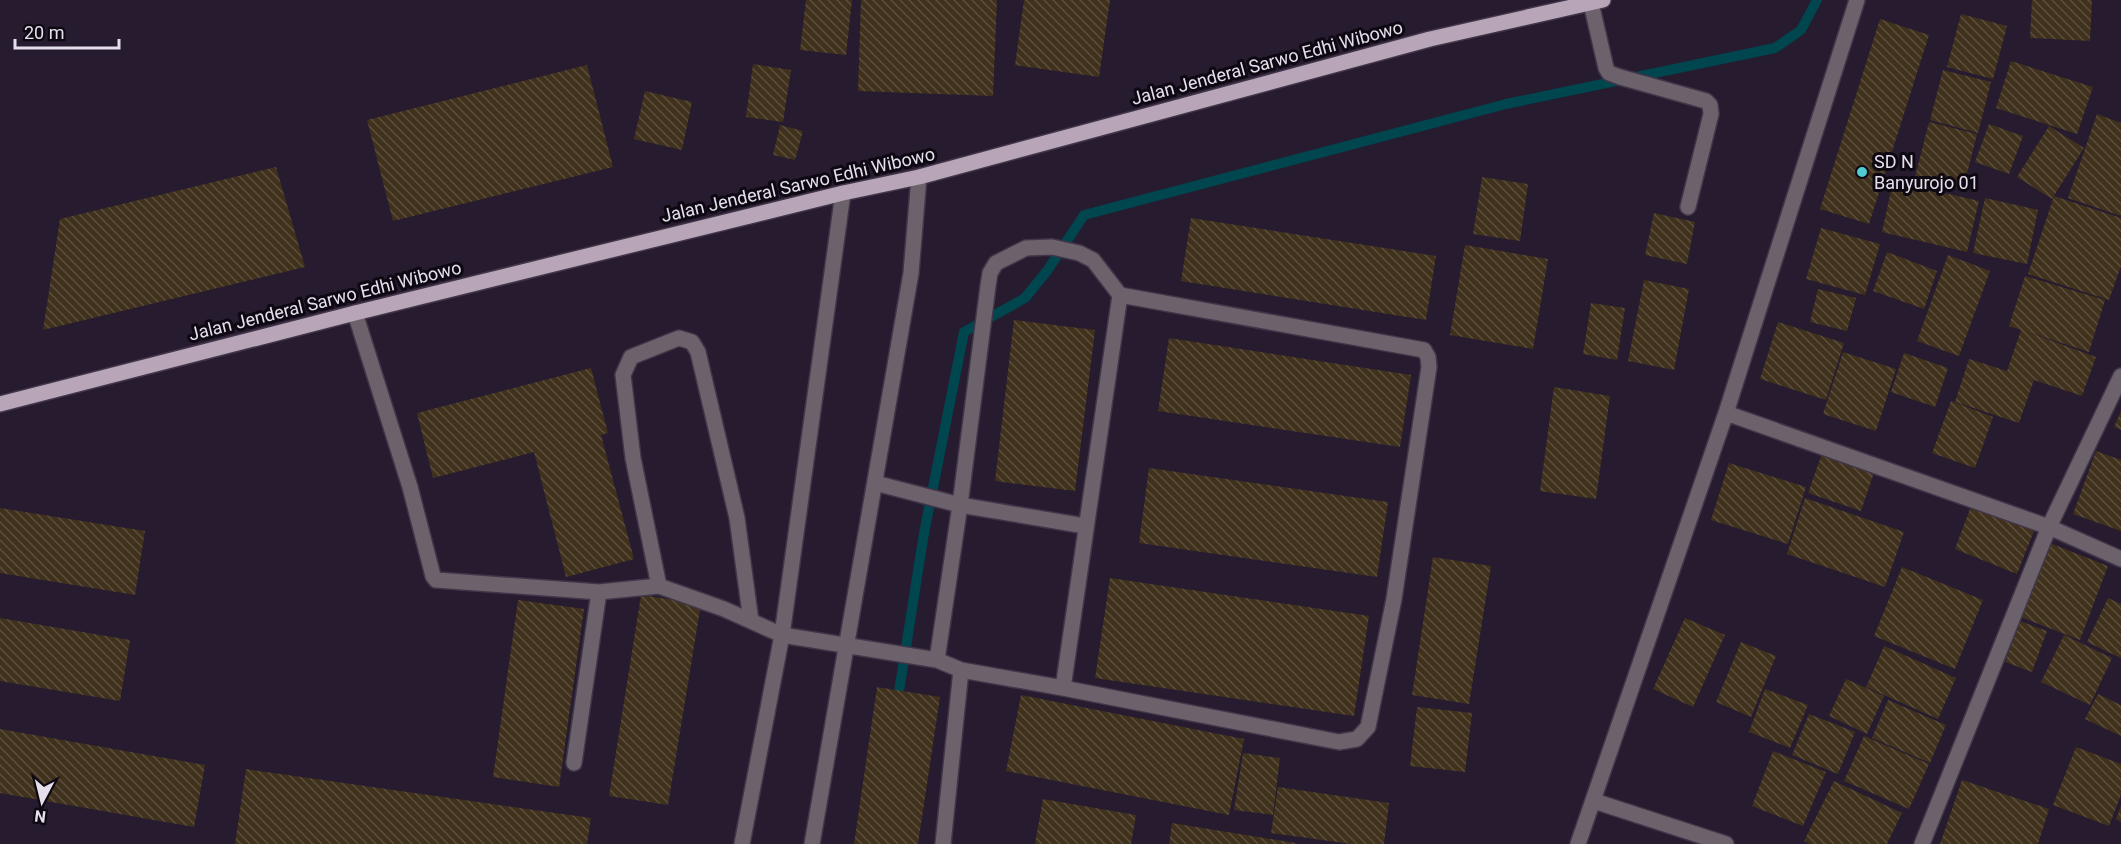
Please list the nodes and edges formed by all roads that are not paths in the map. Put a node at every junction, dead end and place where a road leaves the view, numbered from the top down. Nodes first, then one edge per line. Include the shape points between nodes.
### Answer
1 (1857, 0) edge
2 (1597, 1) edge
3 (919, 177) junction
4 (843, 193) junction
5 (1688, 207) dead end
6 (1120, 295) junction
7 (355, 313) junction
8 (2121, 376) edge
9 (0, 404) edge
10 (1726, 413) junction
11 (875, 483) junction
12 (960, 505) junction
13 (1085, 526) junction
14 (2049, 527) junction
15 (2121, 559) edge
16 (658, 586) junction
17 (599, 592) junction
18 (751, 621) junction
19 (782, 635) junction
20 (847, 645) junction
21 (937, 660) junction
22 (961, 670) junction
23 (1063, 688) junction
24 (574, 763) dead end
25 (1594, 801) junction
26 (742, 844) edge
27 (812, 844) edge
28 (943, 844) edge
29 (1578, 844) edge
30 (1726, 844) edge
31 (1922, 844) edge

1 - 10 street
2 - 3 main road, Jalan Jenderal Sarwo Edhi Wibowo via 1430,39
2 - 5 street via 1609,73 1710,105
3 - 4 main road, Jalan Jenderal Sarwo Edhi Wibowo
3 - 11 street via 911,273
4 - 7 main road, Jalan Jenderal Sarwo Edhi Wibowo
4 - 19 street
6 - 12 street via 1093,260 1079,253 1052,247 1026,248 996,263 988,286
6 - 13 street
6 - 23 street via 1424,350 1428,357 1427,378 1394,599 1368,727 1357,739 1339,742
7 - 9 main road, Jalan Jenderal Sarwo Edhi Wibowo
7 - 17 street via 410,487 433,576 441,582
8 - 14 street
10 - 14 street
10 - 25 street
11 - 12 street
11 - 20 street
12 - 13 street
12 - 21 street
13 - 23 street
14 - 15 street
14 - 31 street
16 - 17 street
16 - 18 street
16 - 18 street via 633,458 623,375 631,357 679,338 692,342 698,352 737,518
17 - 24 street
18 - 19 street
19 - 20 street
19 - 26 street
20 - 21 street
20 - 27 street
21 - 22 street
22 - 23 street
22 - 28 street
25 - 29 street
25 - 30 street

